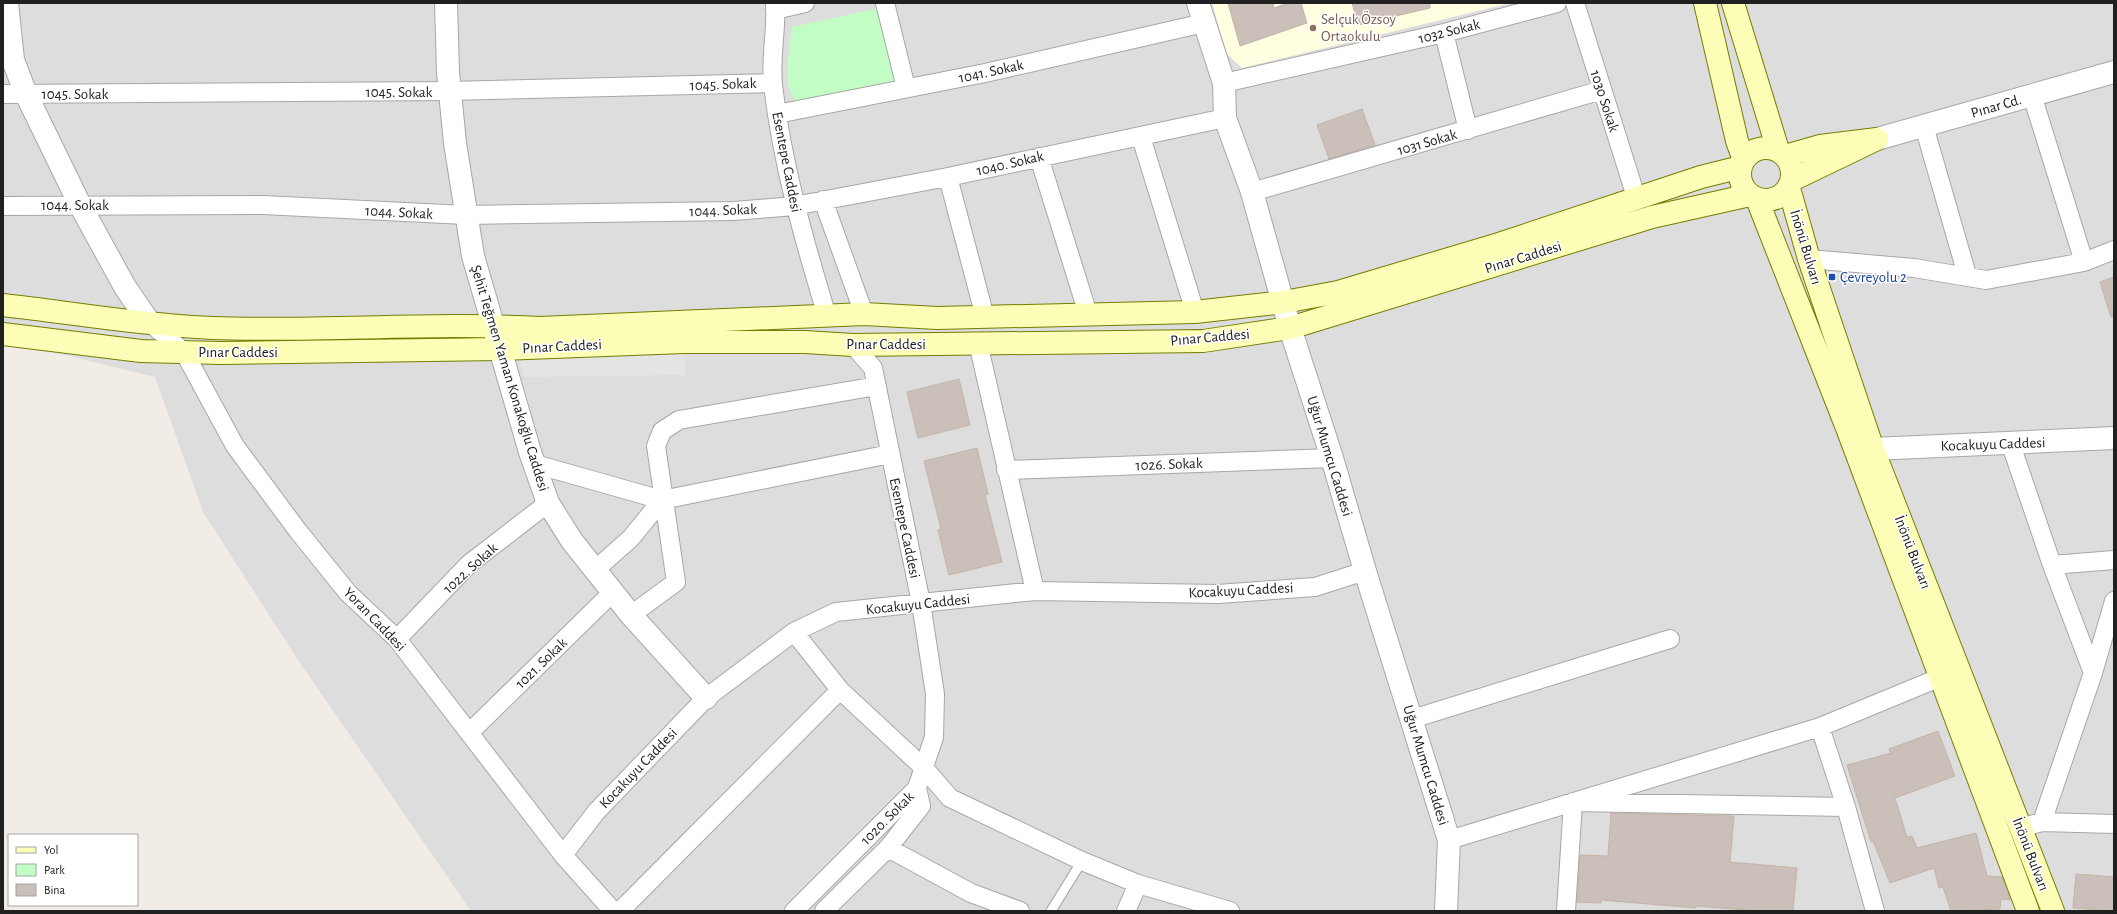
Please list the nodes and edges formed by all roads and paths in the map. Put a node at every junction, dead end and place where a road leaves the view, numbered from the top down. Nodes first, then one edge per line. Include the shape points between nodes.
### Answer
1 (8, 3) edge
2 (446, 3) edge
3 (805, 3) edge
4 (885, 3) edge
5 (1557, 3) edge
6 (1575, 3) edge
7 (1705, 3) edge
8 (1733, 3) edge
9 (775, 6) edge
10 (1201, 13) edge
11 (1444, 33) junction
12 (2114, 72) edge
13 (773, 83) junction
14 (1224, 83) junction
15 (906, 88) junction
16 (1602, 90) junction
17 (450, 92) junction
18 (3, 94) edge
19 (26, 94) junction
20 (2032, 95) junction
21 (777, 114) junction
22 (1225, 118) junction
23 (1924, 126) junction
24 (1468, 130) junction
25 (1141, 137) junction
26 (1877, 139) junction
27 (1782, 153) junction
28 (1038, 157) junction
29 (1742, 164) junction
30 (948, 178) junction
31 (1790, 184) junction
32 (1252, 192) junction
33 (1754, 197) junction
34 (823, 200) junction
35 (1637, 200) junction
36 (80, 205) junction
37 (3, 206) edge
38 (794, 206) junction
39 (466, 215) junction
40 (2114, 250) edge
41 (1809, 259) junction
42 (2084, 262) junction
43 (1967, 275) junction
44 (1284, 302) junction
45 (3, 305) edge
46 (1195, 312) junction
47 (864, 314) junction
48 (1088, 314) junction
49 (827, 316) junction
50 (985, 317) junction
51 (149, 322) junction
52 (492, 326) junction
53 (1290, 328) junction
54 (3, 334) edge
55 (978, 343) junction
56 (853, 345) junction
57 (500, 349) junction
58 (184, 352) junction
59 (877, 386) junction
60 (2114, 438) edge
61 (2010, 442) junction
62 (1873, 449) junction
63 (890, 454) junction
64 (1332, 458) junction
65 (535, 464) junction
66 (1006, 470) junction
67 (662, 500) junction
68 (548, 503) junction
69 (2114, 560) edge
70 (2052, 565) junction
71 (595, 570) junction
72 (1365, 571) junction
73 (1035, 591) junction
74 (613, 592) junction
75 (2114, 601) edge
76 (921, 603) junction
77 (631, 615) junction
78 (794, 632) junction
79 (397, 639) junction
80 (1670, 639) dead end
81 (2093, 672) junction
82 (1941, 677) junction
83 (840, 690) junction
84 (706, 698) junction
85 (1412, 718) junction
86 (1820, 727) junction
87 (469, 733) junction
88 (924, 768) junction
89 (917, 788) junction
90 (1574, 802) junction
91 (1846, 807) junction
92 (2042, 822) junction
93 (2114, 824) edge
94 (2020, 828) junction
95 (1449, 840) junction
96 (888, 848) junction
97 (563, 855) junction
98 (1082, 861) junction
99 (1138, 884) junction
100 (613, 911) edge
101 (620, 911) edge
102 (794, 911) edge
103 (824, 911) edge
104 (1020, 911) edge
105 (1051, 911) edge
106 (1126, 911) edge
107 (1230, 911) edge
108 (1446, 911) edge
109 (1566, 911) edge
110 (1875, 911) edge
111 (2028, 911) edge
112 (2053, 911) edge

1 - 19 street via 13,60
2 - 17 street, Şehit Teğmen Yaman Konakoğlu Caddesi
3 - 9 street
4 - 15 street
5 - 11 street, 1032 Sokak
6 - 16 street, 1030 Sokak
7 - 29 main road
8 - 27 main road
9 - 13 street, Esentepe Caddesi
10 - 14 street, Uğur Mumcu Caddesi
10 - 15 street, 1041. Sokak via 985,73
11 - 14 street, 1032 Sokak
11 - 24 street
12 - 20 street, Pınar Cd.
13 - 17 street, 1045. Sokak
13 - 21 street, Esentepe Caddesi
14 - 22 street, Uğur Mumcu Caddesi
15 - 21 street, 1041. Sokak
16 - 24 street, 1031 Sokak
16 - 35 street, 1030 Sokak
17 - 19 street, 1045. Sokak
17 - 39 street, Şehit Teğmen Yaman Konakoğlu Caddesi
18 - 19 street, 1045. Sokak
19 - 36 street
20 - 23 street, Pınar Cd.
20 - 42 street
21 - 38 street, Esentepe Caddesi
22 - 25 street, 1040. Sokak
22 - 32 street, Uğur Mumcu Caddesi
23 - 26 street, Pınar Cd.
23 - 43 street
24 - 32 street, 1031 Sokak
25 - 28 street, 1040. Sokak
25 - 46 street
26 - 27 main road
26 - 31 main road
27 - 29 main road via 1771,148 1756,150
27 - 31 main road via 1792,167
28 - 30 street, 1040. Sokak
28 - 48 street
29 - 33 main road via 1741,183
29 - 35 main road, Pınar Caddesi
30 - 34 street, 1040. Sokak
30 - 50 street
31 - 33 main road via 1775,199
31 - 41 main road, İnönü Bulvarı
32 - 44 street, Uğur Mumcu Caddesi
33 - 53 main road, Pınar Caddesi via 1652,217
33 - 82 main road, İnönü Bulvarı
34 - 38 street, 1040. Sokak
34 - 47 street, Esentepe Caddesi
35 - 44 main road, Pınar Caddesi via 1338,292
36 - 37 street, 1044. Sokak
36 - 39 street, 1044. Sokak via 263,205
36 - 51 street via 125,287
38 - 39 street, 1044. Sokak via 734,210
38 - 49 street, Esentepe Caddesi
39 - 52 street, Şehit Teğmen Yaman Konakoğlu Caddesi via 473,256
40 - 42 street
41 - 43 street
41 - 62 main road, İnönü Bulvarı
42 - 43 street via 1986,280
44 - 46 main road, Pınar Caddesi
44 - 53 street, Uğur Mumcu Caddesi
45 - 51 main road, Pınar Caddesi
46 - 48 main road, Pınar Caddesi
47 - 49 main road, Pınar Caddesi
47 - 50 main road, Pınar Caddesi via 937,318
47 - 56 main road
48 - 50 main road, Pınar Caddesi
49 - 52 main road, Pınar Caddesi via 540,328
49 - 56 main road
51 - 52 main road, Pınar Caddesi via 221,328
51 - 58 street, Yoran Caddesi
52 - 57 street, Şehit Teğmen Yaman Konakoğlu Caddesi
53 - 55 main road, Pınar Caddesi via 1203,341
53 - 64 street, Uğur Mumcu Caddesi
54 - 58 main road, Pınar Caddesi via 141,351
55 - 56 main road, Pınar Caddesi
55 - 66 street
56 - 57 main road, Pınar Caddesi via 805,342 676,342
56 - 59 street, Esentepe Caddesi via 873,368
57 - 58 main road, Pınar Caddesi
57 - 65 street, Şehit Teğmen Yaman Konakoğlu Caddesi
58 - 79 street, Yoran Caddesi via 235,446 284,513 348,594
59 - 63 street, Esentepe Caddesi
59 - 67 street via 679,420 662,431 656,446
60 - 61 street, Kocakuyu Caddesi
61 - 62 street, Kocakuyu Caddesi
61 - 70 street
62 - 94 main road, İnönü Bulvarı
63 - 67 street
63 - 76 street, Esentepe Caddesi
64 - 66 street, 1026. Sokak
64 - 72 street, Uğur Mumcu Caddesi
65 - 67 street
65 - 68 street, Şehit Teğmen Yaman Konakoğlu Caddesi
66 - 73 street
67 - 71 street via 631,538
67 - 77 street via 676,582
68 - 71 street, Şehit Teğmen Yaman Konakoğlu Caddesi via 572,541
68 - 79 street, 1022. Sokak via 469,564
69 - 70 street
70 - 81 street
71 - 74 street, Şehit Teğmen Yaman Konakoğlu Caddesi
72 - 73 street, Kocakuyu Caddesi via 1315,587 1218,594
72 - 85 street, Uğur Mumcu Caddesi
73 - 76 street, Kocakuyu Caddesi
74 - 77 street, Şehit Teğmen Yaman Konakoğlu Caddesi
74 - 87 street, 1021. Sokak
75 - 81 street
76 - 78 street, Kocakuyu Caddesi via 836,612
76 - 88 street, Esentepe Caddesi via 935,694 934,737
77 - 84 street, Şehit Teğmen Yaman Konakoğlu Caddesi
78 - 83 street
78 - 84 street, Kocakuyu Caddesi
79 - 87 street, Yoran Caddesi
80 - 85 street
81 - 92 street
82 - 86 street
82 - 111 main road, İnönü Bulvarı
83 - 88 street
83 - 101 street
84 - 97 street, Kocakuyu Caddesi via 596,812
85 - 95 street, Uğur Mumcu Caddesi
86 - 90 street
86 - 91 street
87 - 97 street, Yoran Caddesi
88 - 89 street, Esentepe Caddesi
88 - 98 street via 950,798
89 - 96 street, 1020. Sokak via 921,806
89 - 102 street, 1020. Sokak
90 - 91 street
90 - 95 street
90 - 109 street
91 - 110 street
92 - 93 street
92 - 94 street
94 - 112 main road, İnönü Bulvarı
95 - 108 street, Uğur Mumcu Caddesi
96 - 103 street, 1020. Sokak
96 - 104 street via 971,893
97 - 100 street, Yoran Caddesi
98 - 99 street
98 - 105 lane
99 - 106 street
99 - 107 street

